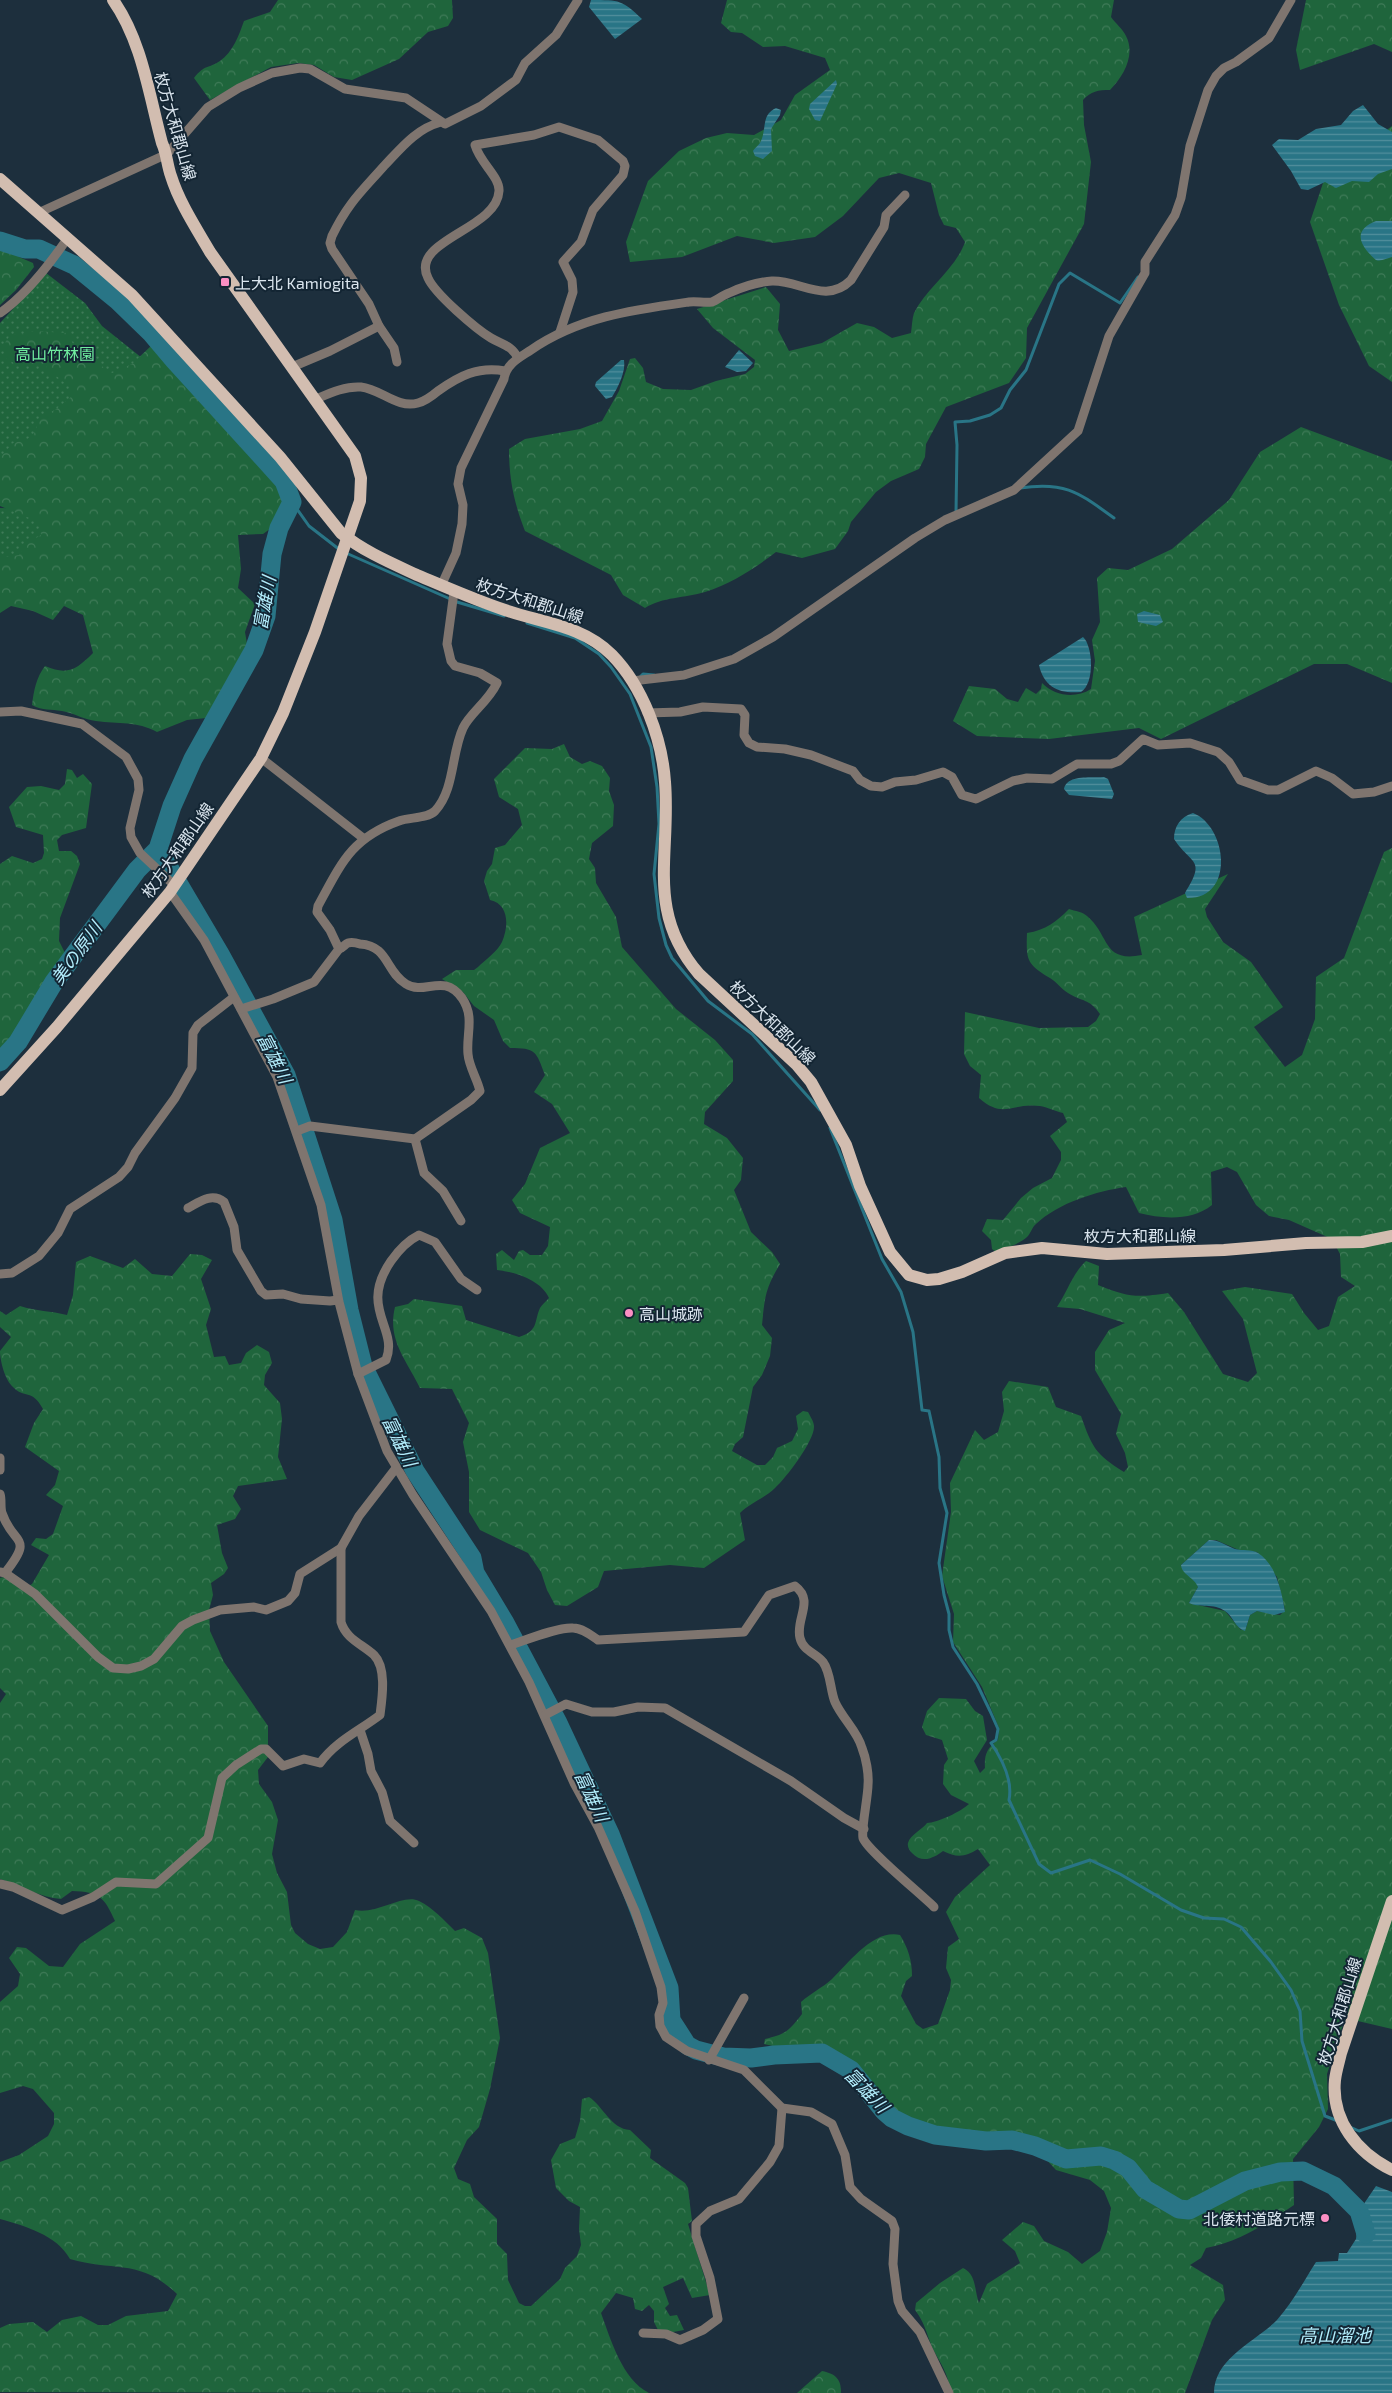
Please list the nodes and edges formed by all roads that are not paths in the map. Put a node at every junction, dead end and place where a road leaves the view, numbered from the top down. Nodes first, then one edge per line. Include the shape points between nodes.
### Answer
1 (113, 0) edge
2 (578, 0) edge
3 (1291, 0) edge
4 (441, 122) junction
5 (167, 154) junction
6 (0, 179) edge
7 (905, 195) dead end
8 (38, 213) junction
9 (64, 243) junction
10 (0, 313) edge
11 (379, 326) junction
12 (560, 332) junction
13 (518, 358) junction
14 (397, 362) dead end
15 (292, 367) junction
16 (505, 370) junction
17 (316, 399) junction
18 (348, 540) junction
19 (441, 586) junction
20 (454, 592) junction
21 (632, 681) junction
22 (0, 712) edge
23 (648, 713) junction
24 (260, 758) junction
25 (1392, 786) edge
26 (363, 838) junction
27 (172, 889) junction
28 (339, 949) junction
29 (234, 997) junction
30 (241, 1009) junction
31 (0, 1090) edge
32 (297, 1131) junction
33 (415, 1139) junction
34 (188, 1208) dead end
35 (461, 1221) dead end
36 (1392, 1236) edge
37 (0, 1274) edge
38 (477, 1290) dead end
39 (338, 1300) junction
40 (358, 1374) junction
41 (0, 1458) edge
42 (396, 1468) junction
43 (0, 1470) edge
44 (0, 1494) edge
45 (341, 1548) junction
46 (3, 1572) edge
47 (511, 1645) junction
48 (547, 1714) junction
49 (360, 1730) junction
50 (864, 1829) junction
51 (414, 1842) dead end
52 (0, 1884) edge
53 (1392, 1901) edge
54 (934, 1906) dead end
55 (744, 1998) dead end
56 (709, 2060) junction
57 (782, 2108) junction
58 (1392, 2170) edge
59 (643, 2332) dead end
60 (949, 2393) edge

1 - 5 main road, 枚方大和郡山線 via 132,35
2 - 4 street via 556,34 525,63 516,80 481,106 446,124
3 - 21 street via 1269,38 1224,68 1208,90 1190,146 1175,215 1144,262 1145,273 1109,336 1078,431 1014,490 945,520 915,538 773,637 734,659 684,675
4 - 5 street via 406,98 345,89 310,69 300,68 272,73 208,107
4 - 11 street via 420,130 408,140 354,198 332,236 332,249
5 - 8 street
5 - 15 main road, 枚方大和郡山線 via 171,176 210,252
6 - 8 main road, 枚方大和郡山線
7 - 12 street via 886,215 884,227 851,280 834,291 816,292 774,281 730,292 712,302 627,312 587,320
8 - 9 main road, 枚方大和郡山線
9 - 10 street via 9,307
9 - 18 main road, 枚方大和郡山線 via 146,309 262,436
11 - 14 street via 394,348
11 - 15 street
12 - 13 street
12 - 13 street via 573,292 572,280 563,262 581,242 593,210 623,175 623,161 598,140 559,127 534,135 475,145 478,157 496,179 499,190 496,203 492,211 479,221 429,254 426,275 450,304 492,339 507,344
13 - 16 street
15 - 17 main road, 枚方大和郡山線
16 - 17 street via 492,368 467,373 419,403 405,405 362,387 349,387
16 - 19 street via 504,379 460,468 458,484 463,506 462,524 456,553
17 - 18 main road, 枚方大和郡山線 via 355,456 358,467 360,501
18 - 19 main road, 枚方大和郡山線
18 - 24 main road, 枚方大和郡山線 via 300,672
19 - 20 main road, 枚方大和郡山線
20 - 21 main road, 枚方大和郡山線 via 582,634 600,644
20 - 26 street via 447,644 451,661 455,666 480,673 497,683 464,726 443,801 433,813 400,820
21 - 23 main road, 枚方大和郡山線
22 - 27 street via 21,711 82,724 126,757 140,790 130,828 131,838
23 - 25 street via 703,707 741,709 744,734 757,748 785,749 811,755 853,772 870,786 882,788 895,782 943,772 952,777 962,795 976,799 1013,781 1052,779 1077,764 1120,761 1142,739 1158,745 1190,743 1218,752 1240,780 1268,790 1278,790 1316,771 1332,778 1353,794
23 - 36 main road, 枚方大和郡山線 via 658,743 665,782 664,896 670,929 687,961 811,1082 846,1145 860,1186 890,1252 909,1275 927,1280 939,1279 1005,1253 1042,1248 1107,1254 1215,1251 1362,1242
24 - 26 street
24 - 27 main road, 枚方大和郡山線
26 - 28 street via 350,850 318,906 317,912
27 - 29 street
27 - 31 main road, 枚方大和郡山線
28 - 30 street via 314,982
28 - 33 street via 348,943 371,945 407,985 418,988 437,983 461,997 466,1006 470,1026 468,1054 480,1090 472,1100
29 - 30 street
29 - 37 street via 192,1033 192,1068 128,1168 119,1178 70,1209 58,1233 39,1256 12,1273
30 - 32 street via 277,1077
32 - 33 street via 310,1126
32 - 39 street via 327,1229
33 - 35 street via 424,1173 443,1191
34 - 39 street via 207,1198 224,1202 234,1227 237,1250 250,1275 266,1295
38 - 40 street via 461,1279 435,1242 419,1235 413,1238 394,1257 379,1282 377,1305 389,1352 386,1360
39 - 40 street
40 - 42 street
41 - 43 street
42 - 45 street via 359,1516
42 - 47 street
44 - 46 street via 2,1512 21,1542 20,1553
45 - 46 street via 300,1574 288,1601 266,1610 254,1607 220,1610 193,1620 182,1626 154,1659 128,1669 113,1668 98,1657 35,1594
45 - 49 street via 344,1630 375,1656 380,1665 380,1715
47 - 48 street
47 - 50 street via 572,1628 598,1640 744,1632 769,1595 795,1586 801,1590 805,1600 800,1639 804,1647 822,1660 835,1701 862,1746 869,1783
48 - 50 street via 566,1704 592,1712 638,1707 666,1708 791,1781
48 - 56 street via 574,1783 598,1827 635,1911 661,1987 660,2026 675,2045
49 - 51 street via 390,1821
49 - 52 street via 352,1732 320,1763 304,1759 283,1766 266,1749 261,1749 236,1765 220,1783 208,1838 156,1884 116,1882 93,1897 62,1910
50 - 54 street via 863,1838 872,1852
53 - 58 main road, 枚方大和郡山線 via 1341,2053 1335,2094 1341,2119 1351,2138 1374,2161
55 - 56 street
56 - 57 street via 744,2070
57 - 59 street via 779,2146 770,2162 739,2199 710,2211 696,2224 696,2236 710,2278 718,2319 698,2333 680,2340 666,2334
57 - 60 street via 811,2112 832,2124 845,2156 850,2187 892,2221 895,2229 892,2264 898,2301 902,2311 920,2332

